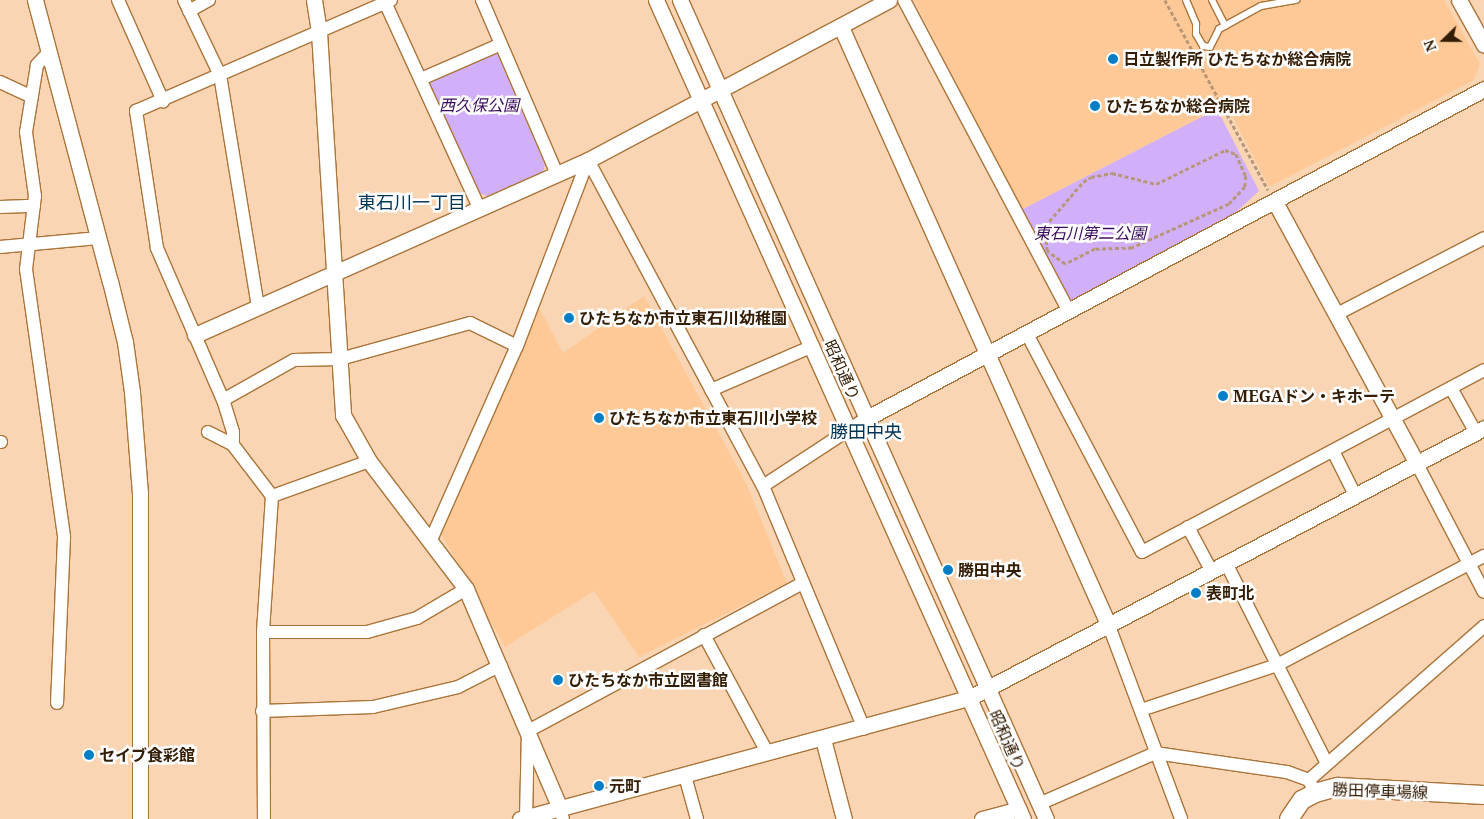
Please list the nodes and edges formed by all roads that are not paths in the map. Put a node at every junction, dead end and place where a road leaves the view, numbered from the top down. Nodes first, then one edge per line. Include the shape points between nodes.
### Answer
1 (34, 0) edge
2 (118, 0) edge
3 (209, 0) edge
4 (314, 0) edge
5 (482, 0) edge
6 (656, 0) edge
7 (680, 0) edge
8 (889, 0) edge
9 (904, 0) edge
10 (1186, 0) edge
11 (1212, 0) edge
12 (1296, 0) edge
13 (1459, 0) edge
14 (387, 1) edge
15 (187, 5) edge
16 (1225, 26) junction
17 (841, 27) junction
18 (319, 32) junction
19 (501, 44) junction
20 (1484, 45) edge
21 (48, 52) junction
22 (220, 75) junction
23 (421, 79) junction
24 (0, 82) edge
25 (1484, 88) edge
26 (720, 92) junction
27 (32, 97) junction
28 (163, 101) junction
29 (702, 101) junction
30 (588, 160) junction
31 (557, 174) junction
32 (1275, 202) junction
33 (34, 206) junction
34 (0, 207) edge
35 (480, 210) junction
36 (99, 238) junction
37 (1484, 238) edge
38 (0, 247) edge
39 (27, 247) junction
40 (336, 273) junction
41 (258, 308) junction
42 (1069, 311) junction
43 (1336, 314) junction
44 (1027, 334) junction
45 (196, 335) junction
46 (517, 346) junction
47 (813, 346) junction
48 (987, 355) junction
49 (340, 358) junction
50 (1484, 370) edge
51 (1451, 388) junction
52 (711, 390) junction
53 (223, 400) junction
54 (867, 418) junction
55 (1392, 418) junction
56 (850, 430) junction
57 (1480, 430) edge
58 (208, 432) dead end
59 (233, 445) junction
60 (1333, 451) junction
61 (369, 461) junction
62 (1417, 464) junction
63 (763, 486) junction
64 (272, 496) junction
65 (1356, 497) junction
66 (1188, 527) junction
67 (430, 542) junction
68 (1484, 556) edge
69 (1227, 564) junction
70 (1469, 564) junction
71 (1212, 572) junction
72 (803, 583) junction
73 (466, 589) junction
74 (1484, 592) edge
75 (1109, 626) junction
76 (1484, 626) edge
77 (263, 632) junction
78 (704, 635) junction
79 (501, 665) junction
80 (1278, 665) junction
81 (988, 690) junction
82 (970, 698) junction
83 (57, 702) dead end
84 (1141, 710) junction
85 (262, 711) junction
86 (864, 729) junction
87 (528, 731) junction
88 (823, 739) junction
89 (1155, 753) junction
90 (768, 754) junction
91 (1326, 762) junction
92 (685, 776) junction
93 (1312, 787) junction
94 (1484, 795) edge
95 (1039, 804) junction
96 (561, 814) edge
97 (1021, 814) edge
98 (523, 818) edge
99 (140, 819) edge
100 (264, 819) edge
101 (697, 819) edge
102 (844, 819) edge
103 (982, 819) edge
104 (1046, 819) edge
105 (1181, 819) edge
106 (1290, 819) edge

1 - 21 street
2 - 28 street
3 - 15 street
4 - 18 street
5 - 19 street
6 - 29 street, 昭和通り
7 - 26 street, 昭和通り
8 - 17 street
9 - 42 street
10 - 16 lane via 1203,46 1210,47 1219,30
11 - 16 lane
12 - 16 lane via 1261,6
13 - 20 street
14 - 18 street
14 - 23 street
15 - 22 street
17 - 26 street
17 - 48 street
18 - 22 street
18 - 40 street
19 - 23 street
19 - 31 street
21 - 27 street via 37,65
21 - 36 street
22 - 28 street
22 - 41 street
23 - 35 street
24 - 27 street
25 - 32 street
26 - 29 street
26 - 54 street, 昭和通り
27 - 33 street via 26,146 34,182
28 - 45 street via 136,111 157,248
29 - 30 street
29 - 47 street, 昭和通り
30 - 31 street
30 - 46 street
30 - 52 street
31 - 35 street
32 - 42 street
32 - 43 street
33 - 34 street
33 - 39 street
35 - 40 street
36 - 39 street
36 - 99 street via 125,342 137,440
37 - 43 street
38 - 39 street
39 - 83 street via 31,318 64,537
40 - 41 street
40 - 49 street
41 - 45 street
42 - 44 street
43 - 55 street
44 - 48 street
44 - 66 street via 1142,552
45 - 53 street
46 - 49 street via 470,323
46 - 67 street
47 - 52 street
47 - 56 street, 昭和通り
48 - 54 street
48 - 75 street
49 - 53 street via 294,360
49 - 61 street via 343,415
50 - 51 street
51 - 55 street
51 - 57 street
52 - 63 street
53 - 59 street via 233,432
54 - 56 street
54 - 81 street, 昭和通り
55 - 60 street
55 - 62 street
56 - 63 street
56 - 82 street, 昭和通り
57 - 62 street
58 - 59 street
59 - 64 street
60 - 65 street
60 - 66 street
61 - 64 street
61 - 67 street
62 - 65 street
62 - 70 street
63 - 72 street
64 - 77 street
65 - 69 street
66 - 71 street
67 - 73 street
68 - 70 street
69 - 71 street
69 - 80 street
70 - 74 street
70 - 80 street
71 - 75 street
72 - 78 street
72 - 86 street
73 - 77 street via 418,618 367,632
73 - 79 street
75 - 81 street
75 - 84 street
76 - 91 street
77 - 85 street
78 - 87 street
78 - 90 street
79 - 85 street via 458,687 373,707
79 - 87 street
80 - 84 street
80 - 91 street
81 - 82 street
81 - 95 street, 昭和通り
82 - 86 street
82 - 97 street, 昭和通り
84 - 89 street
85 - 100 street
86 - 88 street
87 - 96 street
87 - 98 street
88 - 90 street
88 - 102 street
89 - 93 street via 1287,772
89 - 95 street
89 - 105 street
90 - 92 street
91 - 93 street
92 - 96 street
92 - 101 street
93 - 94 main road, 勝田停車場線
93 - 106 main road, 勝田停車場線
95 - 104 street, 昭和通り
96 - 98 street
97 - 103 street

